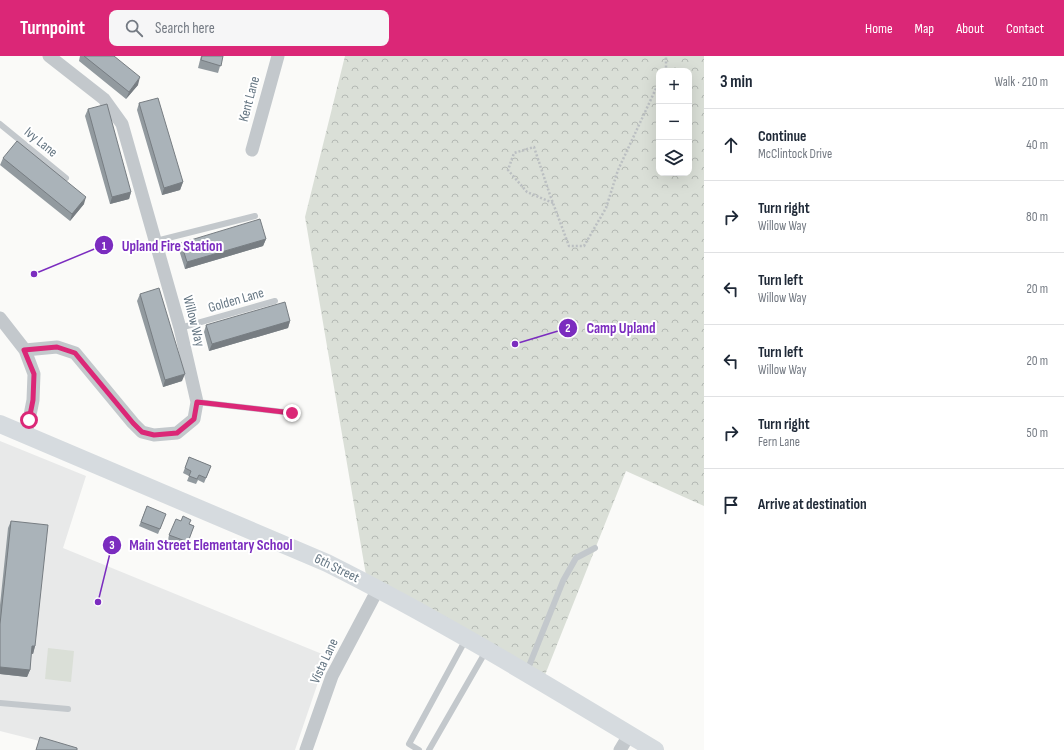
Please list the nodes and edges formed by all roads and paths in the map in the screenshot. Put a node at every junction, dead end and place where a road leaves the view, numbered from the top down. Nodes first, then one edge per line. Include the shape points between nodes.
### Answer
1 (48, 56) edge
2 (278, 56) edge
3 (666, 56) edge
4 (666, 68) edge
5 (656, 88) edge
6 (0, 124) edge
7 (252, 150) dead end
8 (66, 178) dead end
9 (553, 203) junction
10 (255, 216) dead end
11 (156, 241) junction
12 (275, 301) dead end
13 (0, 318) edge
14 (180, 328) junction
15 (24, 350) junction
16 (197, 402) junction
17 (292, 413) dead end
18 (0, 424) edge
19 (26, 435) junction
20 (595, 548) dead end
21 (378, 589) junction
22 (466, 638) junction
23 (487, 650) junction
24 (526, 673) junction
25 (0, 703) edge
26 (68, 709) dead end
27 (629, 735) junction
28 (306, 750) edge
29 (418, 750) edge
30 (429, 750) edge
31 (620, 750) edge
32 (655, 750) edge

1 - 11 street, Willow Way via 104,99 122,124
2 - 7 street, Kent Lane
3 - 4 path
5 - 9 path via 618,170 606,208 584,246 569,246
6 - 8 lane, Ivy Lane
9 - 9 path via 534,146 514,153 508,170 526,192
10 - 11 lane
11 - 14 street, Willow Way
12 - 14 lane, Golden Lane
13 - 15 street
14 - 16 street, Willow Way
15 - 16 street, Willow Way via 57,347 75,353 142,432 154,435 177,433 194,419
15 - 19 street via 34,374 33,400
16 - 17 lane
18 - 19 street, 6th Street
19 - 21 street, 6th Street via 327,563
20 - 24 lane via 576,558 563,581
21 - 22 street, 6th Street
21 - 28 street, Vista Lane via 332,676
22 - 23 street, 6th Street
22 - 29 lane via 409,744
23 - 24 street, 6th Street
23 - 30 lane
24 - 27 street, 6th Street
25 - 26 lane
27 - 31 street
27 - 32 street, 6th Street

